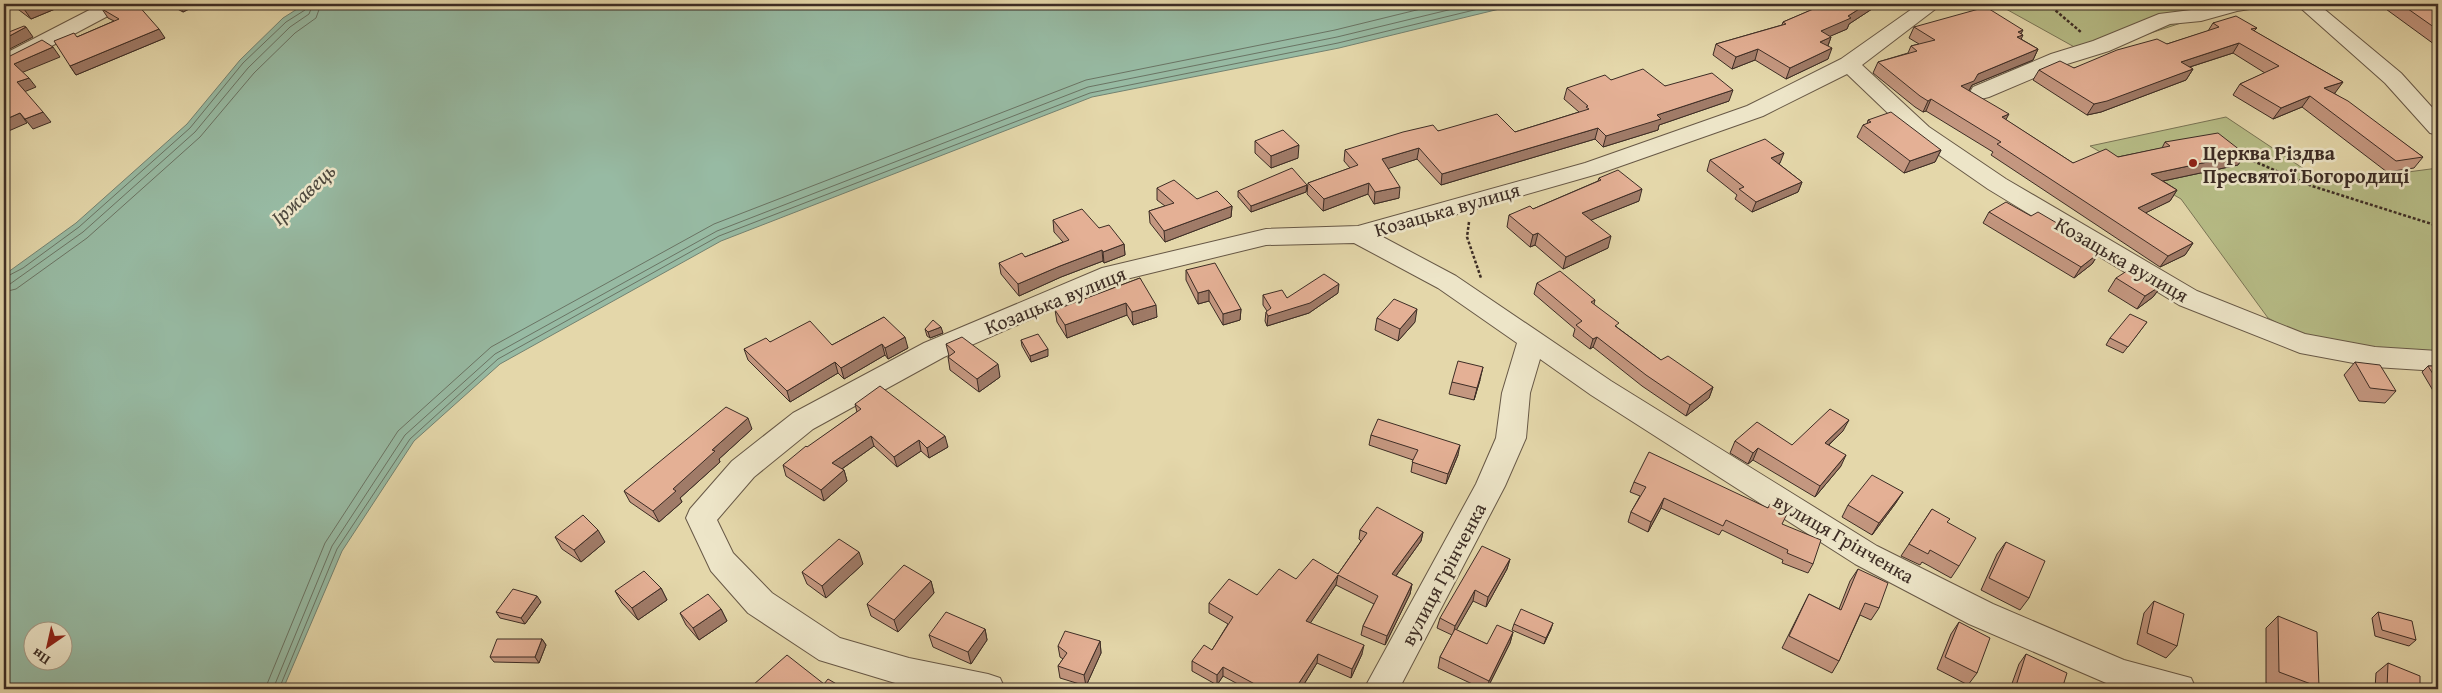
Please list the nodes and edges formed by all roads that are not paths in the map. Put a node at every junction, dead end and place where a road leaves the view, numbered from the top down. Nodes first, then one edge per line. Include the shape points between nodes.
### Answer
1 (116, 4) edge
2 (1932, 4) edge
3 (2249, 4) edge
4 (2306, 4) edge
5 (4, 62) edge
6 (1849, 64) junction
7 (2392, 78) junction
8 (1981, 92) dead end
9 (2438, 98) edge
10 (2438, 128) edge
11 (1358, 234) junction
12 (1531, 342) junction
13 (2438, 361) edge
14 (988, 689) edge
15 (1381, 689) edge
16 (2179, 689) edge

1 - 5 street
2 - 6 street, Козацька вулиця
3 - 8 street via 2166,18
4 - 7 street
6 - 11 street, Козацька вулиця via 1754,111 1593,168
6 - 13 street, Козацька вулиця via 1921,132 1996,184 2188,298 2300,343 2375,357
7 - 9 street
7 - 10 street
11 - 12 street, вулиця Грінченка via 1447,282
11 - 14 street, Козацька вулиця via 1266,237 1111,274 934,350 803,421 743,469 701,518 722,562 760,603 831,650 909,673
12 - 15 street, вулиця Грінченка via 1516,393 1511,438 1494,478
12 - 16 street, вулиця Грінченка via 1866,554 1981,614 2120,674

